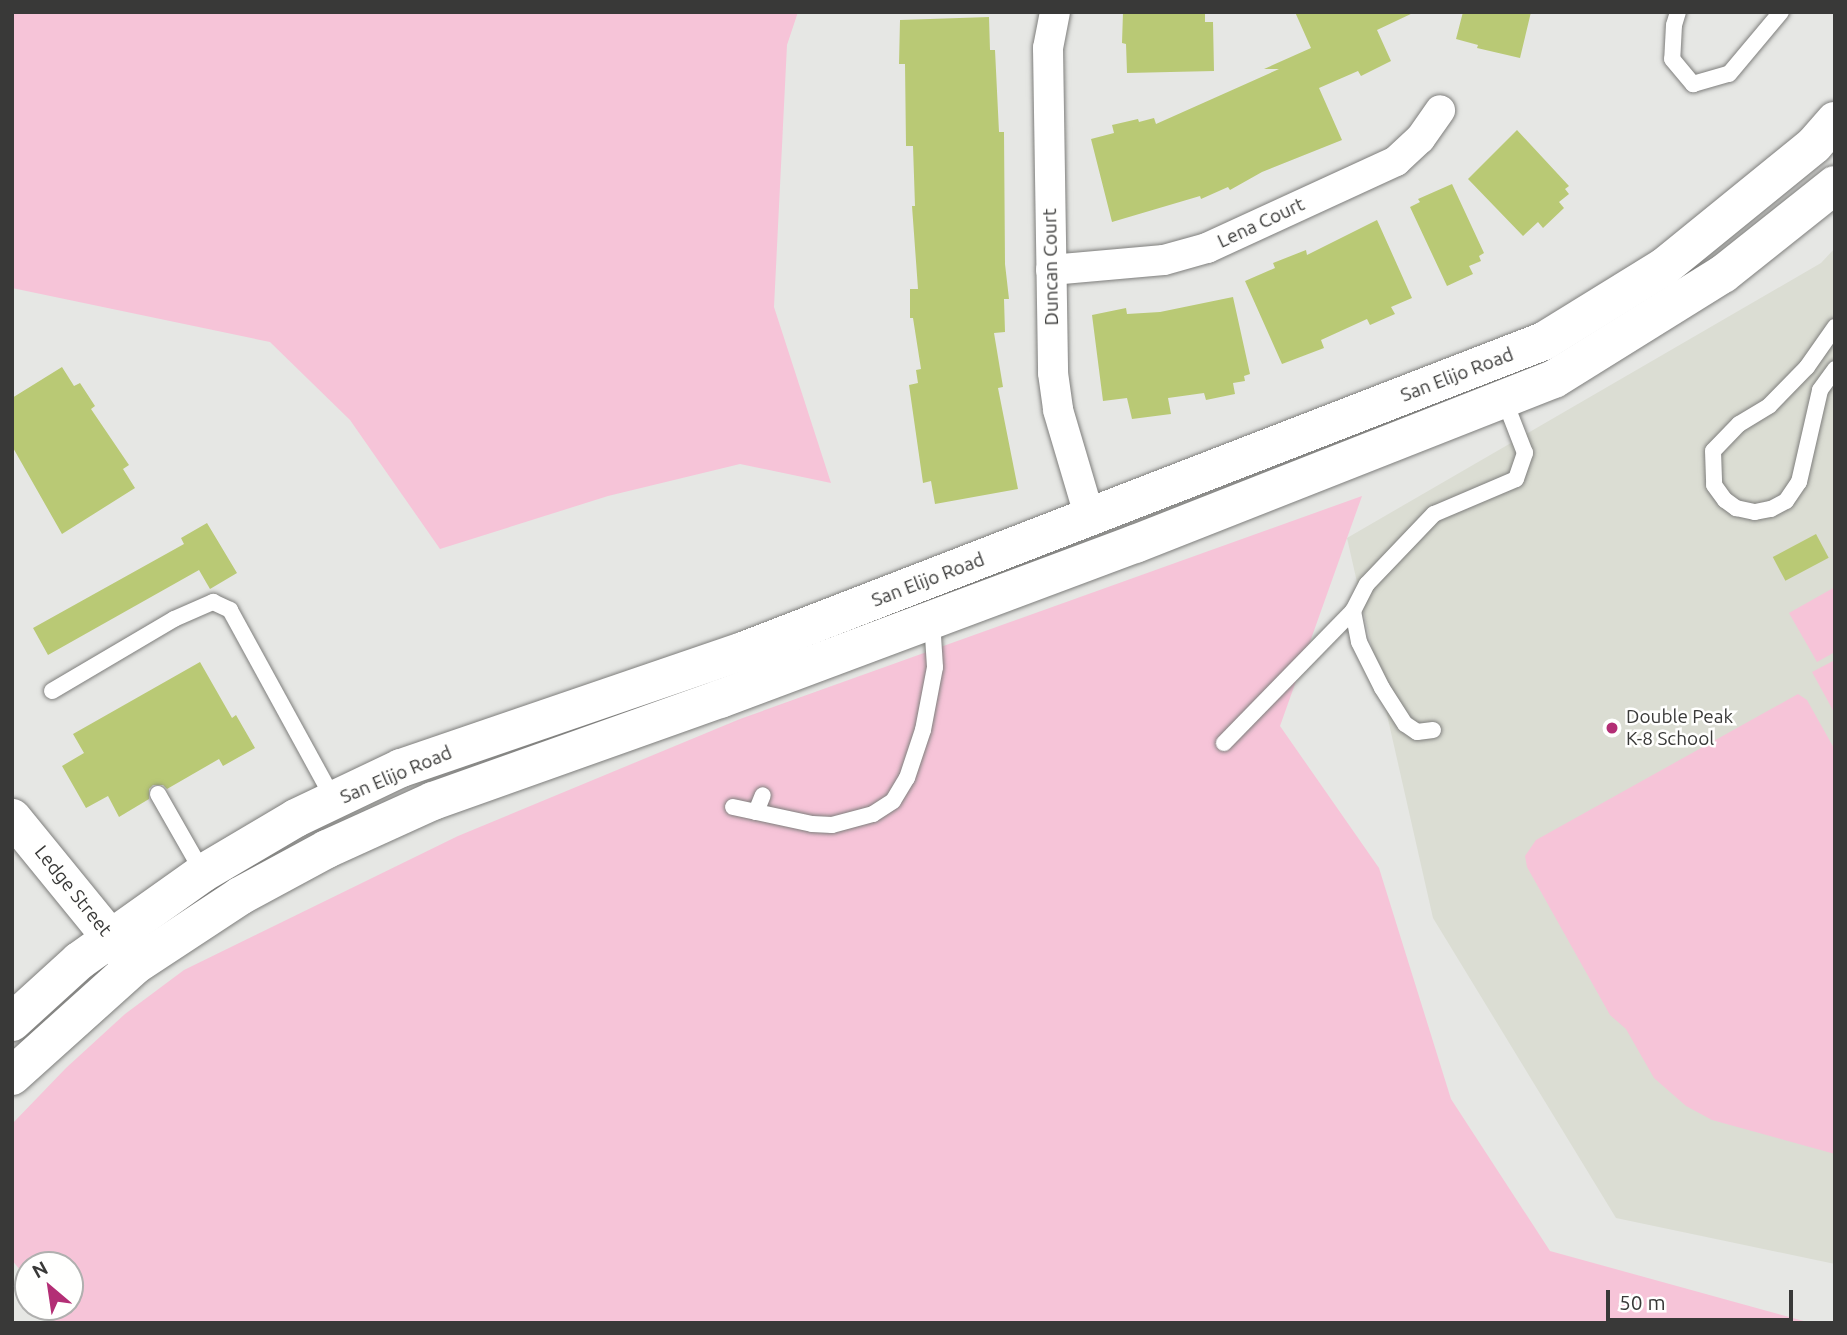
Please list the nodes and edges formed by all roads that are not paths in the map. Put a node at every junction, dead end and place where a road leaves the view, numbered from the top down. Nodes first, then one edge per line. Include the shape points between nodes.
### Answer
1 (1055, 12) edge
2 (1678, 12) edge
3 (1782, 12) edge
4 (1440, 110) dead end
5 (1835, 121) edge
6 (1835, 185) edge
7 (1051, 270) junction
8 (1835, 327) edge
9 (1835, 369) edge
10 (1504, 399) junction
11 (1090, 518) junction
12 (1353, 611) junction
13 (932, 620) junction
14 (52, 691) dead end
15 (1433, 730) dead end
16 (1224, 743) dead end
17 (158, 794) dead end
18 (763, 795) dead end
19 (334, 800) junction
20 (733, 807) dead end
21 (756, 811) junction
22 (12, 817) edge
23 (203, 873) junction
24 (240, 896) junction
25 (122, 951) junction
26 (12, 1023) edge
27 (12, 1076) edge

1 - 7 street, Duncan Court via 1048,48
2 - 3 lane via 1672,59 1693,84 1729,74
4 - 7 street, Lena Court via 1420,139 1396,161 1207,248 1164,260
5 - 11 main road, San Elijo Road via 1814,145 1664,267 1544,341
6 - 10 main road, San Elijo Road via 1723,274 1553,379
7 - 11 street, Duncan Court via 1058,410
8 - 9 lane via 1807,366 1769,406 1739,424 1713,451 1714,485 1736,508 1755,512 1786,501 1799,482 1820,390
10 - 12 lane via 1525,453 1516,479 1434,514 1367,584
10 - 13 main road, San Elijo Road
11 - 19 main road, San Elijo Road via 743,651 401,768
12 - 15 lane via 1359,642 1405,724 1417,732
12 - 16 lane
13 - 21 lane via 935,667 923,730 907,778 893,801 873,814 832,825
13 - 24 main road, San Elijo Road via 433,802 327,849
14 - 19 lane via 213,601 230,610
17 - 23 lane
18 - 21 lane
19 - 23 main road, San Elijo Road
19 - 24 main road via 329,822 254,866 244,879
20 - 21 lane
22 - 25 street, Ledge Street
23 - 25 main road, San Elijo Road
24 - 25 main road, San Elijo Road
25 - 26 main road, San Elijo Road
25 - 27 main road, San Elijo Road

